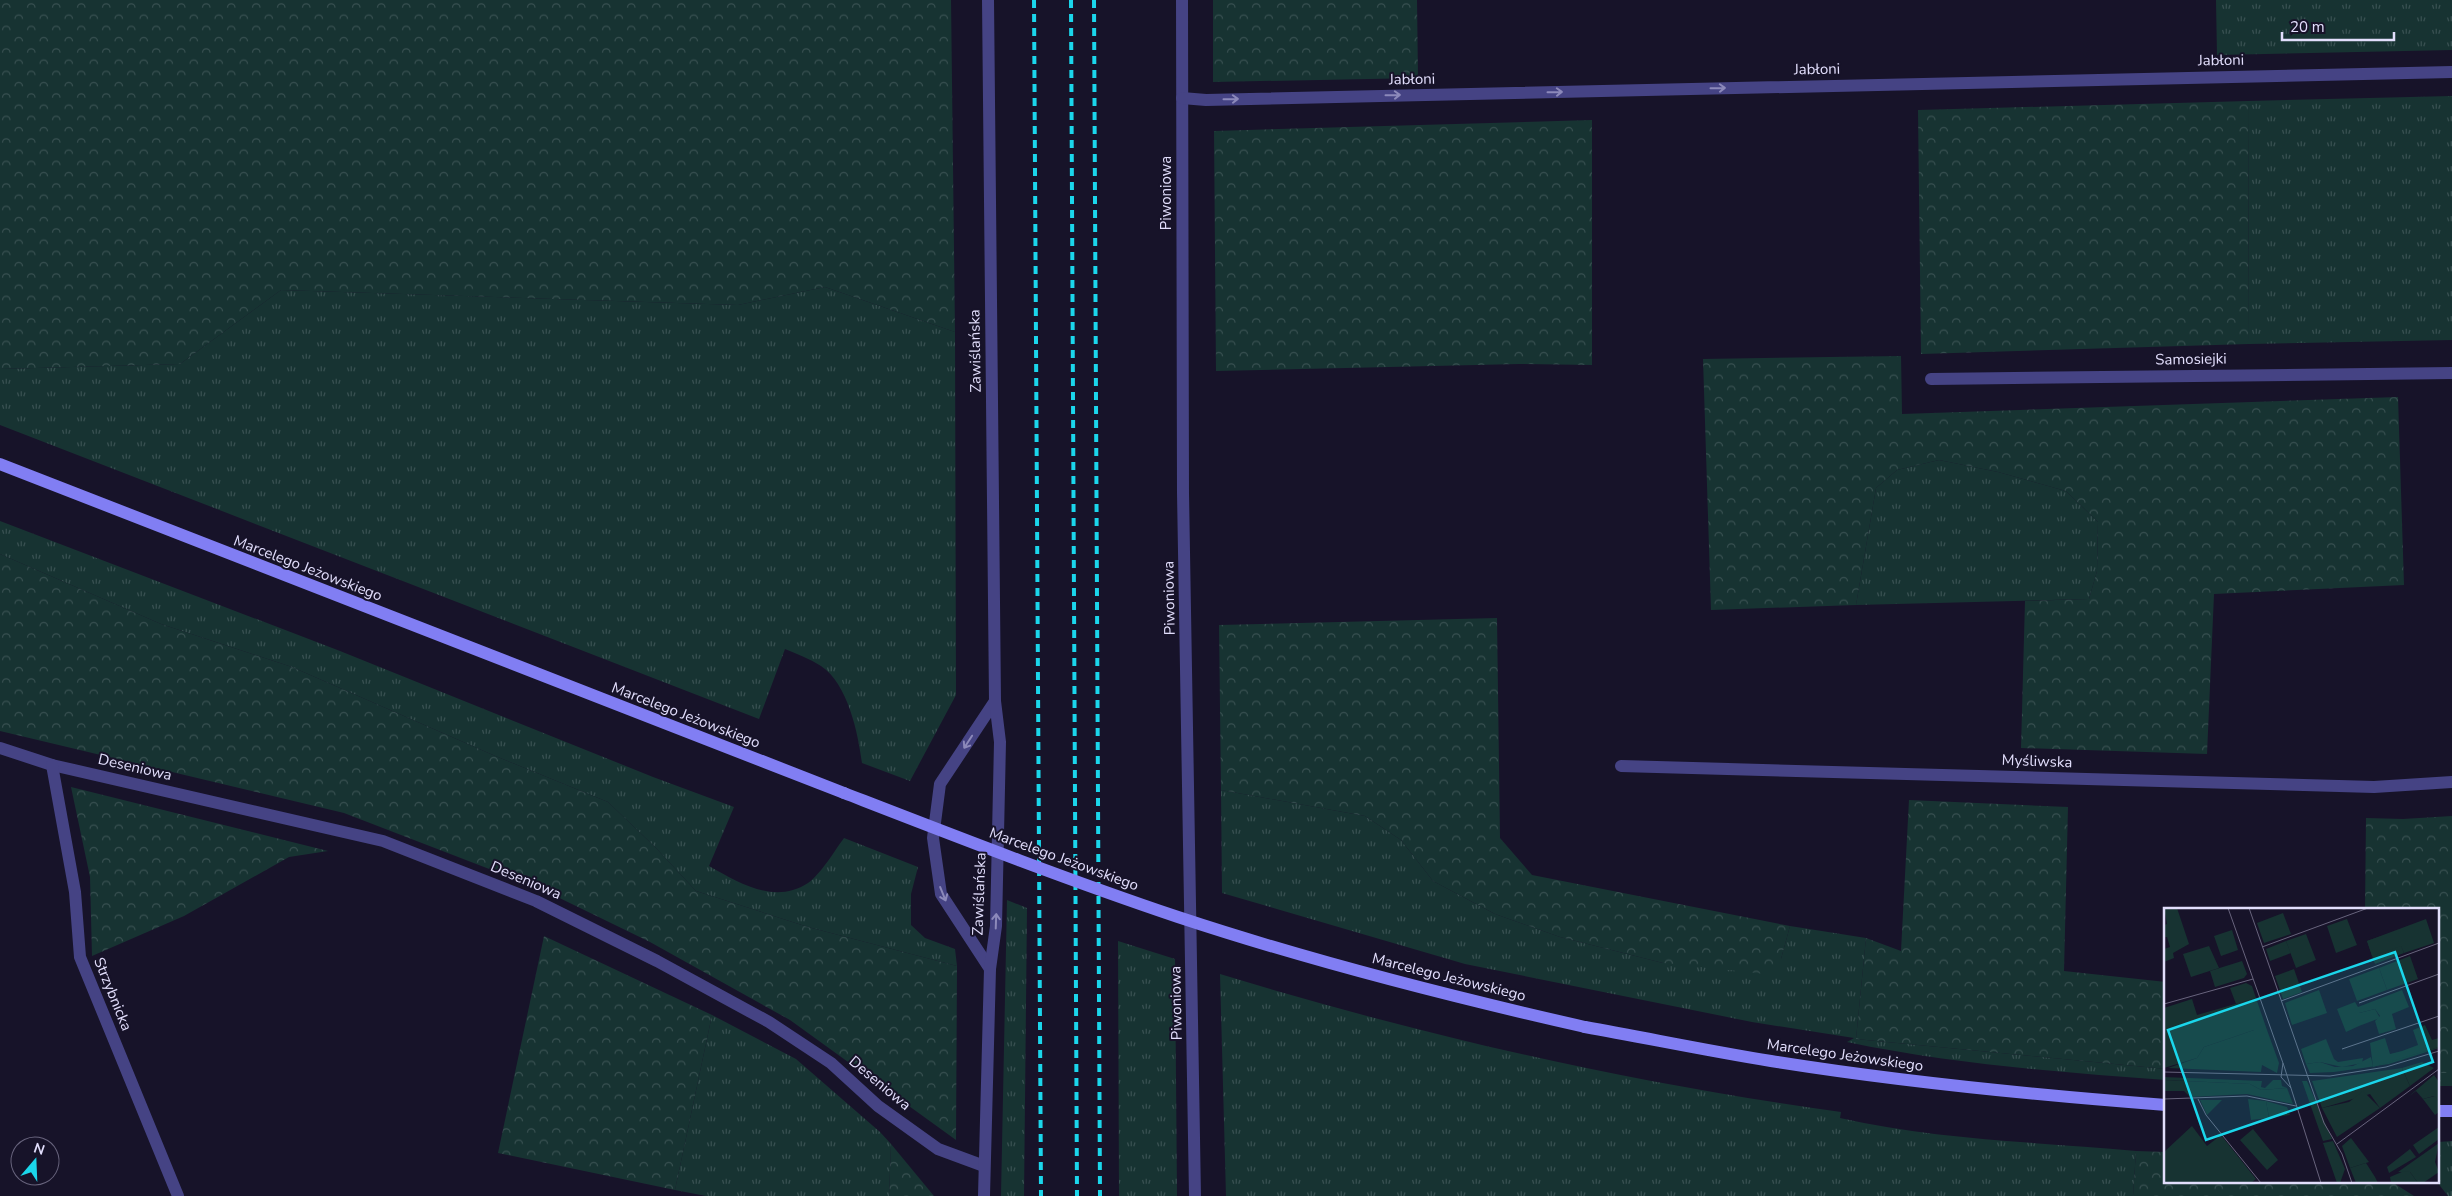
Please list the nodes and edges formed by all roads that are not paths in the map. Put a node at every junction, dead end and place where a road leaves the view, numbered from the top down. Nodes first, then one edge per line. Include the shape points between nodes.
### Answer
1 (988, 0) edge
2 (1182, 0) edge
3 (2452, 72) edge
4 (1182, 98) junction
5 (2452, 372) edge
6 (1931, 379) dead end
7 (0, 464) edge
8 (995, 701) junction
9 (0, 748) edge
10 (52, 765) junction
11 (1621, 766) dead end
12 (2452, 782) edge
13 (990, 969) junction
14 (2164, 1106) edge
15 (984, 1166) junction
16 (178, 1196) edge
17 (984, 1196) edge
18 (1195, 1196) edge

1 - 8 street, Zawiślańska
2 - 4 street, Piwoniowa
4 -> 3 street, Jabłoni
4 - 18 street, Piwoniowa via 1183,493
5 - 6 street, Samosiejki
7 - 14 street, Marcelego Jeżowskiego, bridge via 1044,870 1236,935 1412,985 1586,1026 1772,1061 1978,1089
13 -> 8 street, Zawiślańska via 996,926 1000,742
8 -> 13 street, Zawiślańska via 940,784 933,838 942,894
9 - 10 street, Deseniowa
10 - 15 street, Deseniowa via 383,841 536,900 769,1022 831,1063 878,1106 938,1149
10 - 16 street, Strzybnicka via 75,892 80,958
11 - 12 street, Myśliwska via 2374,787
13 - 15 street, Zawiślańska
15 - 17 street, Zawiślańska

